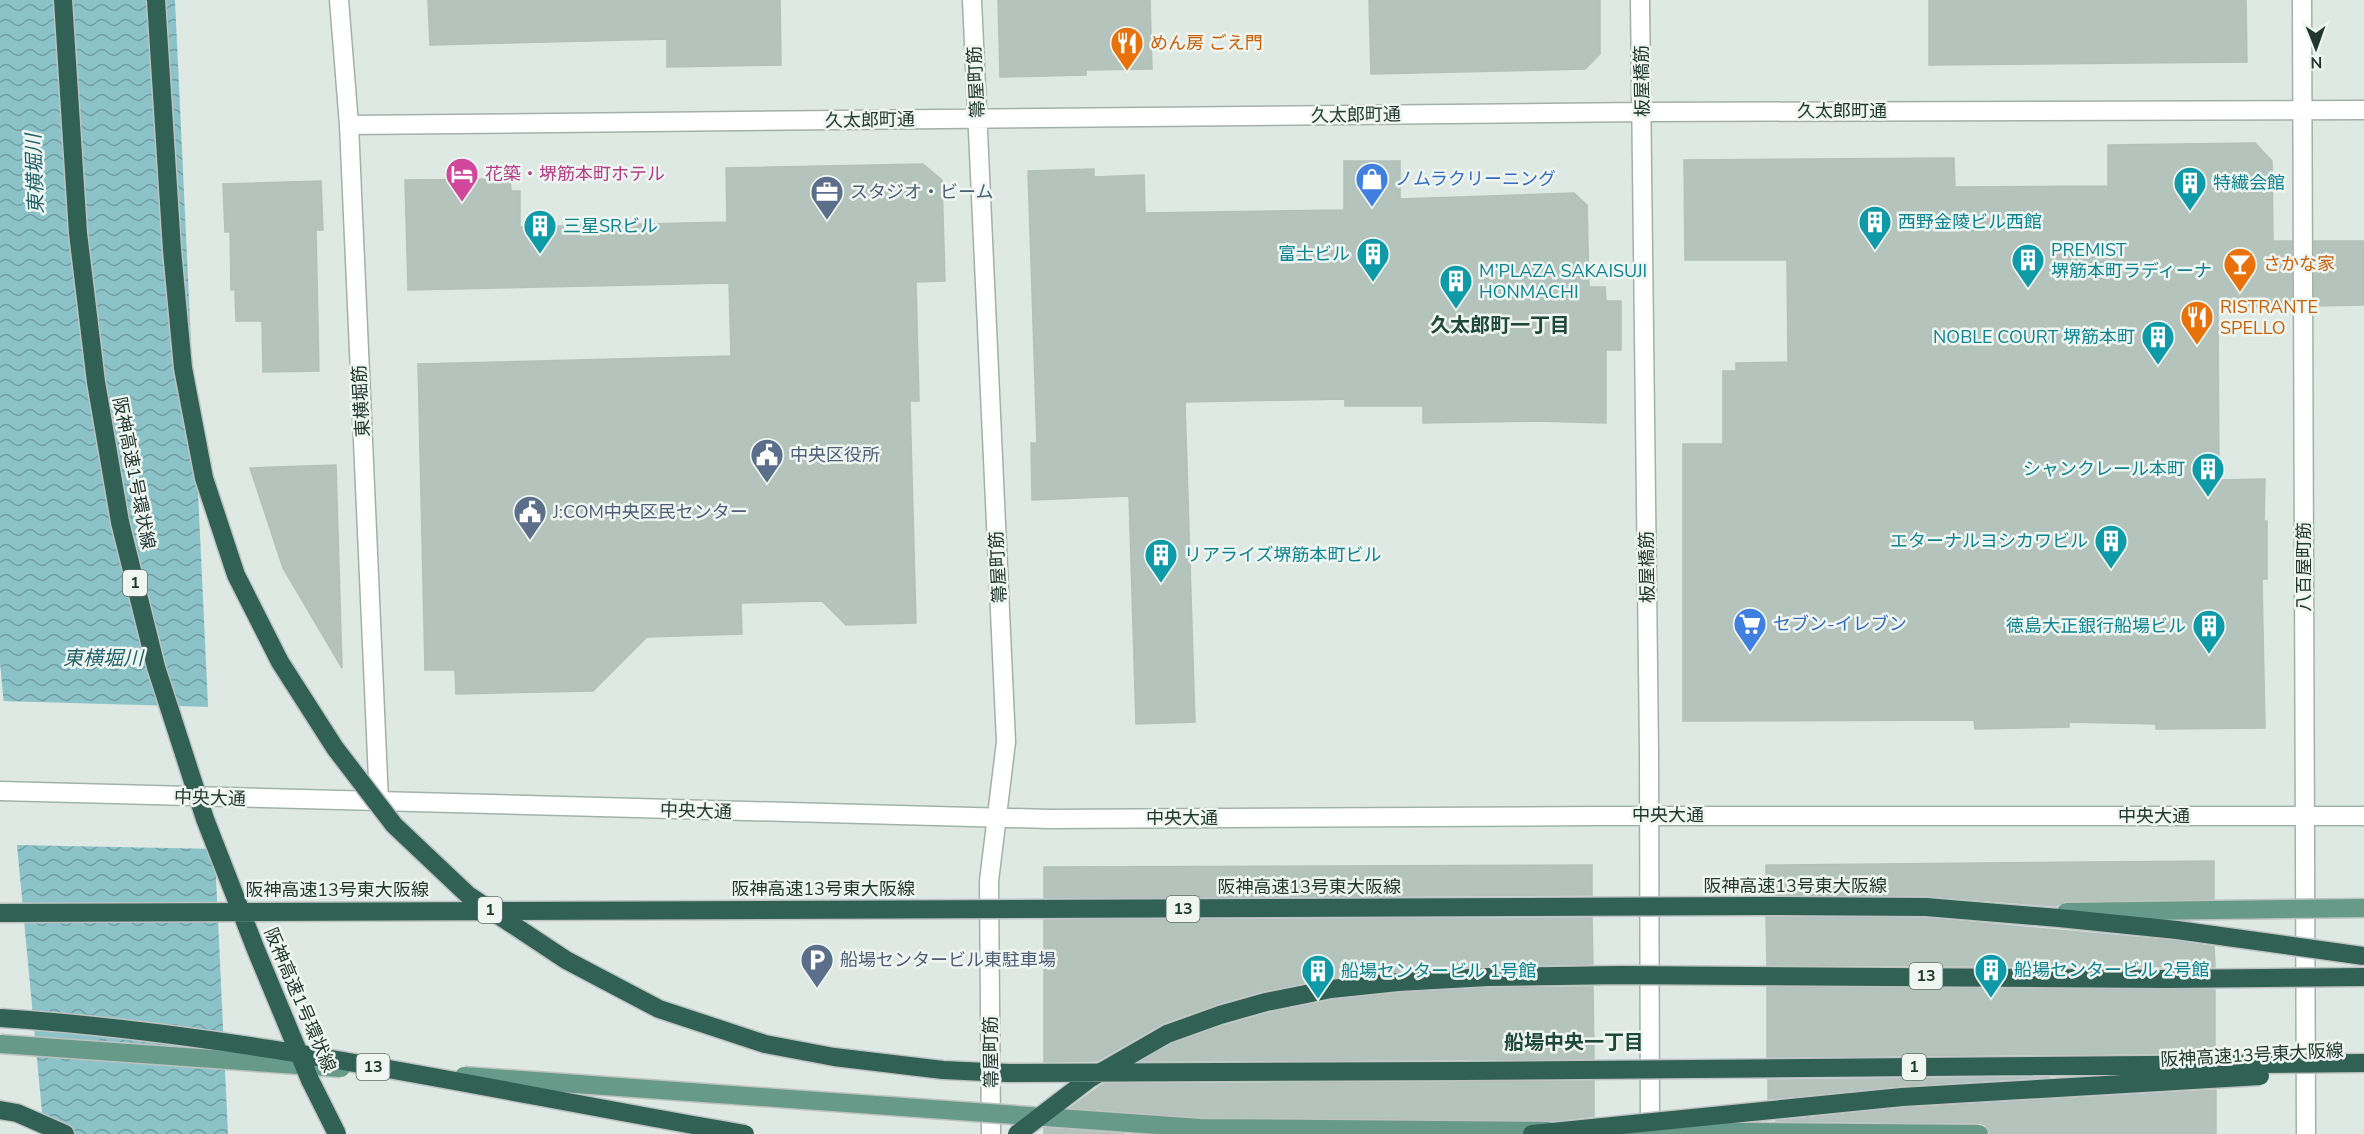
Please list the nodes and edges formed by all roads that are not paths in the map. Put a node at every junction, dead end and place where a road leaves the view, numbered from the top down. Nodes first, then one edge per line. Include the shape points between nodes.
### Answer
1 (63, 0) edge
2 (156, 0) edge
3 (339, 0) edge
4 (972, 0) edge
5 (1640, 0) edge
6 (2302, 0) edge
7 (2302, 110) junction
8 (2364, 110) edge
9 (1642, 112) junction
10 (978, 118) junction
11 (349, 125) junction
12 (2, 792) edge
13 (379, 802) junction
14 (1649, 815) junction
15 (2305, 816) junction
16 (2364, 816) edge
17 (996, 819) junction
18 (2364, 908) edge
19 (0, 915) edge
20 (2364, 956) edge
21 (2364, 977) edge
22 (0, 1018) edge
23 (0, 1044) edge
24 (2364, 1063) edge
25 (2364, 1070) edge
26 (0, 1110) edge
27 (65, 1134) edge
28 (337, 1134) edge
29 (745, 1134) edge
30 (991, 1134) edge
31 (1017, 1134) edge
32 (1532, 1134) edge
33 (1650, 1134) edge
34 (1979, 1134) edge
35 (2306, 1134) edge

1 - 28 highway, 阪神高速1号環状線 / 1, bridge via 78,233 96,382 120,522 156,667 205,819 310,1080
2 - 24 highway, 1, bridge via 183,368 204,478 236,575 255,614 280,662 335,748 394,825 468,895 566,960 659,1009 765,1044 834,1057 1008,1073
3 - 11 street, 東横堀筋
4 - 10 street, 箒屋町筋
5 - 9 street, 板屋橋筋
6 - 7 street, 八百屋町筋
7 - 8 street, 久太郎町通
7 - 9 street, 久太郎町通
7 - 15 street, 八百屋町筋
9 - 10 street, 久太郎町通
9 - 14 street, 板屋橋筋
10 - 11 street, 久太郎町通
10 - 17 street, 箒屋町筋 via 1006,742
11 - 13 street, 東横堀筋
12 - 13 street, 中央大通
13 - 17 street, 中央大通
14 - 15 street, 中央大通
14 - 17 street, 中央大通
14 - 33 street, 板屋橋筋
15 - 16 street, 中央大通
15 - 35 street, 八百屋町筋
17 - 30 street, 箒屋町筋 via 989,880
18 - 19 main road, bridge via 2230,912
19 - 20 highway, 阪神高速13号東大阪線 / 13, bridge via 1926,907 2176,930
21 - 31 highway, 13, bridge via 1621,975 1488,977 1331,989 1266,1002 1167,1034 1089,1079
22 - 29 highway, 13, bridge via 105,1027 282,1051
23 - 34 main road, bridge via 1200,1128
25 - 32 highway, 阪神高速13号東大阪線, bridge via 1902,1097
26 - 27 highway

